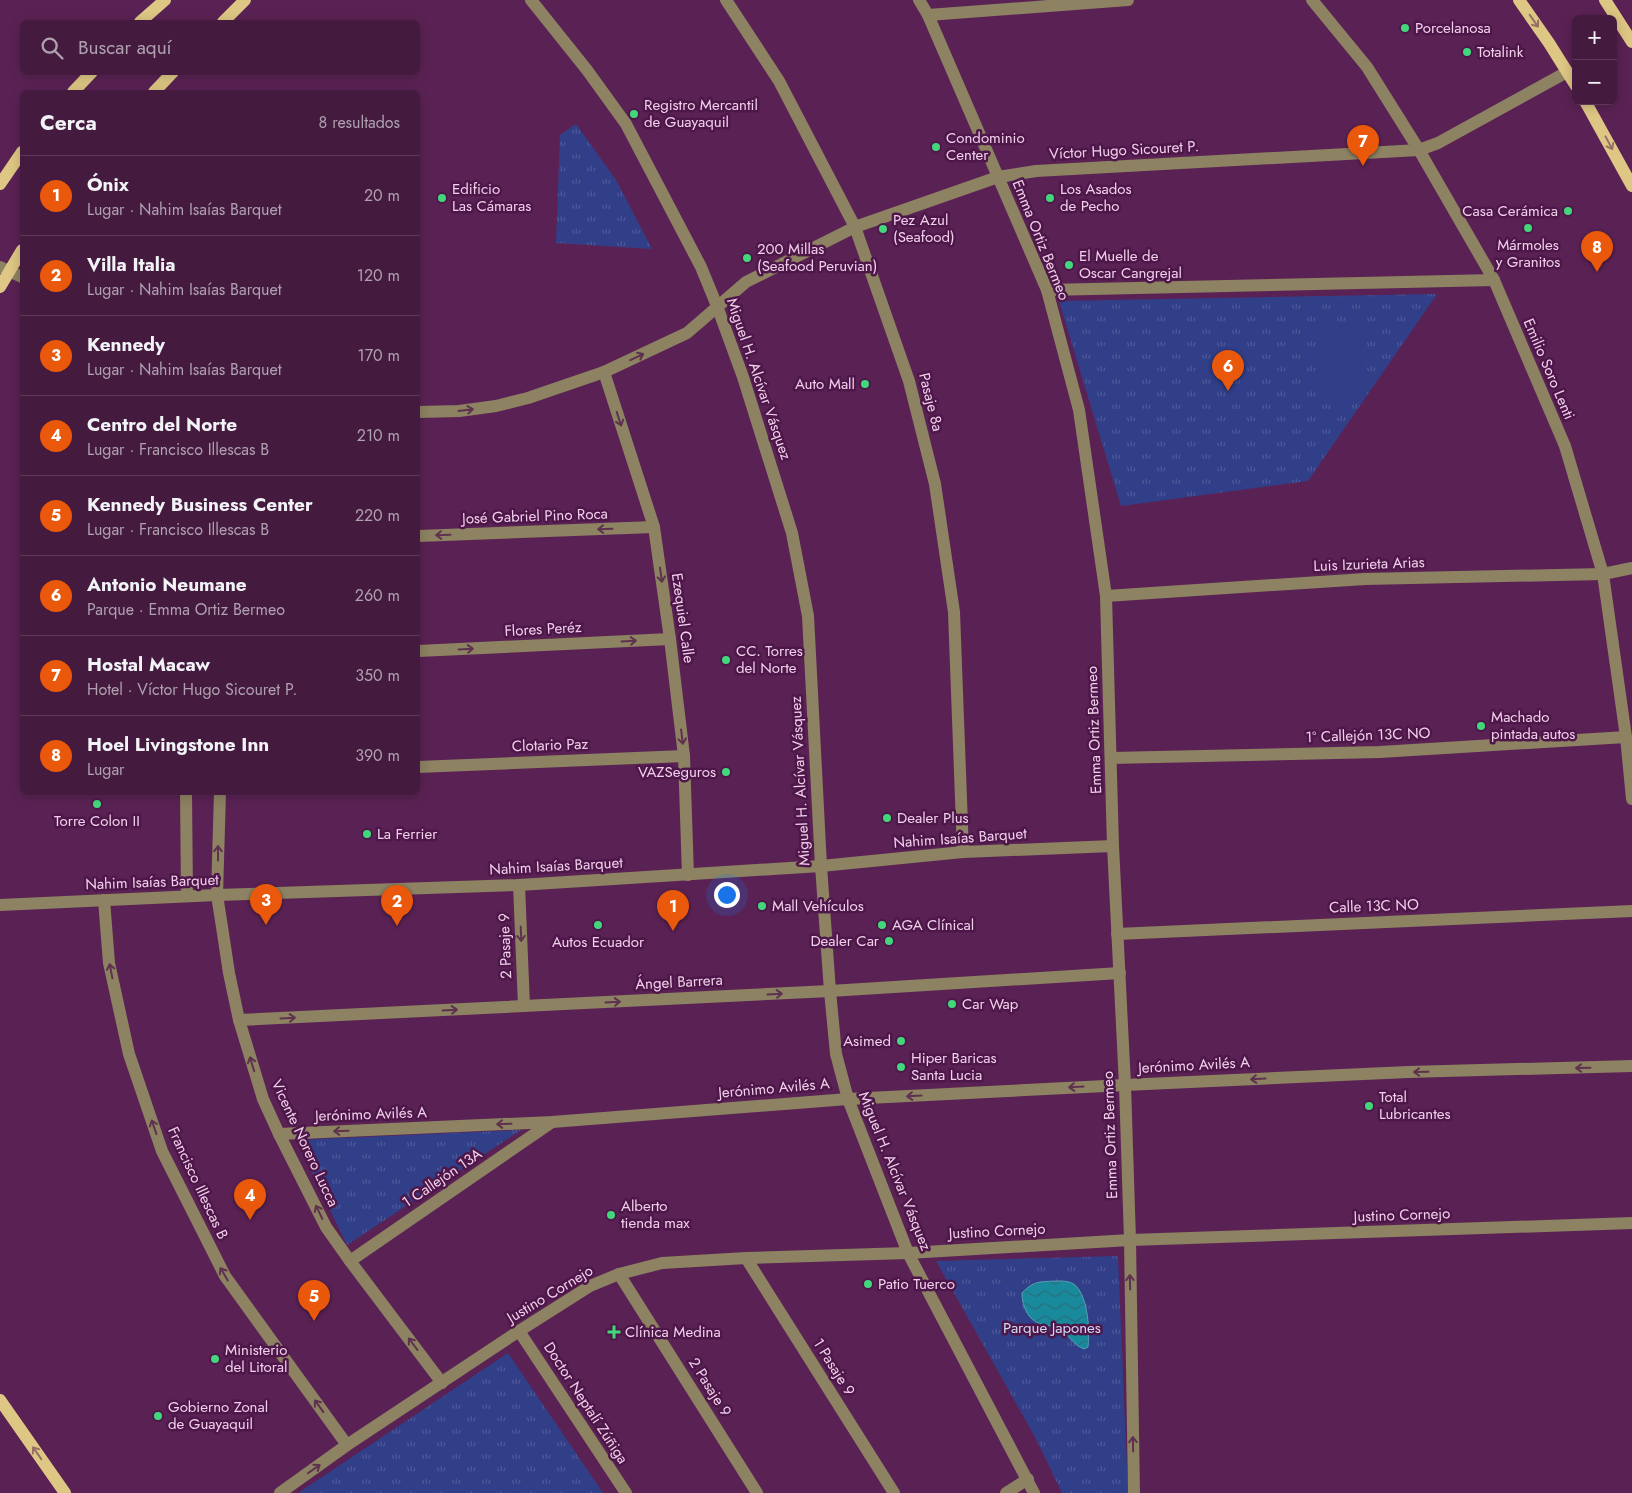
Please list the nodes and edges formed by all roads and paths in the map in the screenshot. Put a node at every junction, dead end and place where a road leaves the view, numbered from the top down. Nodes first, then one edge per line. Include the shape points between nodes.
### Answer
1 (165, 0) edge
2 (245, 0) edge
3 (531, 0) edge
4 (726, 0) edge
5 (919, 0) edge
6 (1128, 0) edge
7 (1312, 0) edge
8 (1519, 0) edge
9 (1605, 0) edge
10 (928, 15) junction
11 (142, 20) edge
12 (225, 20) edge
13 (1632, 42) edge
14 (1567, 72) junction
15 (89, 75) edge
16 (170, 75) edge
17 (1572, 80) edge
18 (75, 90) edge
19 (156, 90) edge
20 (1587, 105) edge
21 (1419, 150) junction
22 (20, 155) edge
23 (998, 177) junction
24 (0, 184) edge
25 (1632, 186) edge
26 (855, 227) junction
27 (20, 252) edge
28 (5, 269) edge
29 (20, 275) edge
30 (1494, 280) junction
31 (0, 287) edge
32 (1047, 290) junction
33 (718, 306) junction
34 (604, 372) junction
35 (420, 412) edge
36 (654, 527) junction
37 (420, 536) edge
38 (1632, 568) edge
39 (1603, 574) junction
40 (1106, 596) junction
41 (670, 640) junction
42 (420, 651) edge
43 (1626, 737) junction
44 (684, 756) junction
45 (1111, 758) junction
46 (420, 766) edge
47 (186, 795) edge
48 (220, 795) edge
49 (1632, 799) edge
50 (1114, 846) junction
51 (963, 852) junction
52 (821, 866) junction
53 (688, 875) junction
54 (519, 885) junction
55 (217, 895) junction
56 (186, 896) junction
57 (104, 900) junction
58 (0, 905) edge
59 (1632, 911) edge
60 (1117, 934) junction
61 (1120, 973) junction
62 (830, 991) junction
63 (524, 1006) junction
64 (239, 1020) junction
65 (1632, 1066) edge
66 (1125, 1085) junction
67 (848, 1099) junction
68 (552, 1122) junction
69 (279, 1134) junction
70 (1632, 1223) edge
71 (1130, 1240) junction
72 (908, 1253) junction
73 (746, 1258) junction
74 (350, 1261) junction
75 (619, 1274) junction
76 (519, 1331) junction
77 (442, 1383) junction
78 (0, 1400) edge
79 (348, 1445) junction
80 (1028, 1478) junction
81 (65, 1493) edge
82 (280, 1493) edge
83 (626, 1493) edge
84 (757, 1493) edge
85 (894, 1493) edge
86 (1006, 1493) edge
87 (1034, 1493) edge
88 (1134, 1493) edge

1 - 11 main road
2 - 12 main road
3 - 33 street, Miguel H. Alcívar Vásquez via 626,124
4 - 26 street, Pasaje 8a via 780,81
5 - 10 street, Emma Ortiz Bermeo
6 - 10 street
7 - 21 street, Emilio Soro Lenti via 1366,67
8 -> 14 main road
9 - 13 main road
10 - 23 street, Emma Ortiz Bermeo
14 - 17 main road
14 - 21 street, Víctor Hugo Sicouret P. via 1438,143
15 - 18 main road
16 - 19 main road
20 -> 25 main road
21 - 23 street, Víctor Hugo Sicouret P. via 1036,171
21 - 30 street, Emilio Soro Lenti
22 - 24 main road
23 - 26 street, Víctor Hugo Sicouret P.
23 - 32 street, Emma Ortiz Bermeo
26 - 33 street, Víctor Hugo Sicouret P. via 746,282
26 - 51 street, Pasaje 8a via 910,381 934,484 954,612
27 - 28 main road
28 - 29 street
28 - 31 main road
30 - 32 street
30 - 39 street, Emilio Soro Lenti via 1565,446
32 - 40 street, Emma Ortiz Bermeo via 1079,410
34 -> 33 street, Víctor Hugo Sicouret P. via 687,333
33 - 52 street, Miguel H. Alcívar Vásquez via 792,533 808,624
35 -> 34 street, Víctor Hugo Sicouret P. via 496,406 537,396
34 -> 36 street, Ezequiel Calle
36 -> 37 street, José Gabriel Pino Roca
36 -> 41 street, Ezequiel Calle
38 - 39 street, Luis Izurieta Arias
39 - 40 street, Luis Izurieta Arias via 1365,579
39 - 43 street, Emilio Soro Lenti
40 - 45 street, Emma Ortiz Bermeo
42 -> 41 street, Flores Peréz
41 -> 44 street, Ezequiel Calle
43 - 45 street, 1º Callejón 13C NO via 1380,752
43 - 49 street, Emilio Soro Lenti
44 - 46 street, Clotario Paz
44 - 53 street, Ezequiel Calle
45 - 50 street, Emma Ortiz Bermeo
47 - 56 street
55 -> 48 street, Vicente Norero Lucca
50 - 51 street, Nahim Isaías Barquet
50 - 60 street, Emma Ortiz Bermeo
51 - 52 street, Nahim Isaías Barquet
52 - 53 street, Nahim Isaías Barquet
52 - 62 street, Miguel H. Alcívar Vásquez
53 - 54 street, Nahim Isaías Barquet
54 - 55 street, Nahim Isaías Barquet
54 -> 63 street, 2 Pasaje 9
55 - 56 street, Nahim Isaías Barquet
55 - 64 street, Vicente Norero Lucca
56 - 57 street, Nahim Isaías Barquet
57 - 58 street, Nahim Isaías Barquet
79 -> 57 street, Francisco Illescas B via 225,1276 162,1151 128,1054 109,963
59 - 60 street, Calle 13C NO
60 - 61 street, Emma Ortiz Bermeo
61 - 62 street, Ángel Barrera
61 - 66 street, Emma Ortiz Bermeo
63 -> 62 street, Ángel Barrera
62 - 67 street, Miguel H. Alcívar Vásquez via 836,1054
64 -> 63 street, Ángel Barrera
69 -> 64 street, Vicente Norero Lucca via 263,1099
65 -> 66 street, Jerónimo Avilés A
66 -> 67 street, Jerónimo Avilés A
66 - 71 street, Emma Ortiz Bermeo
67 - 68 street, Jerónimo Avilés A
67 - 72 street, Miguel H. Alcívar Vásquez
68 -> 69 street, Jerónimo Avilés A
68 - 74 street, 1 Callejón 13A
74 -> 69 street, Vicente Norero Lucca via 326,1227
70 - 71 street, Justino Cornejo
71 - 72 street, Justino Cornejo
88 -> 71 street, Emma Ortiz Bermeo
72 - 73 street, Justino Cornejo
72 - 80 street, Miguel H. Alcívar Vásquez
73 - 75 street, Justino Cornejo via 662,1263
73 - 85 street, 1 Pasaje 9
77 -> 74 street, Vicente Norero Lucca
75 - 76 street, Justino Cornejo via 590,1286
75 - 84 street, 2 Pasaje 9
76 - 77 street, Justino Cornejo
76 - 83 street, Doctor Neptalí Zúñiga
77 - 79 street, Justino Cornejo
81 -> 78 main road
82 -> 79 street, Justino Cornejo
80 - 86 street
80 - 87 street, Miguel H. Alcívar Vásquez

